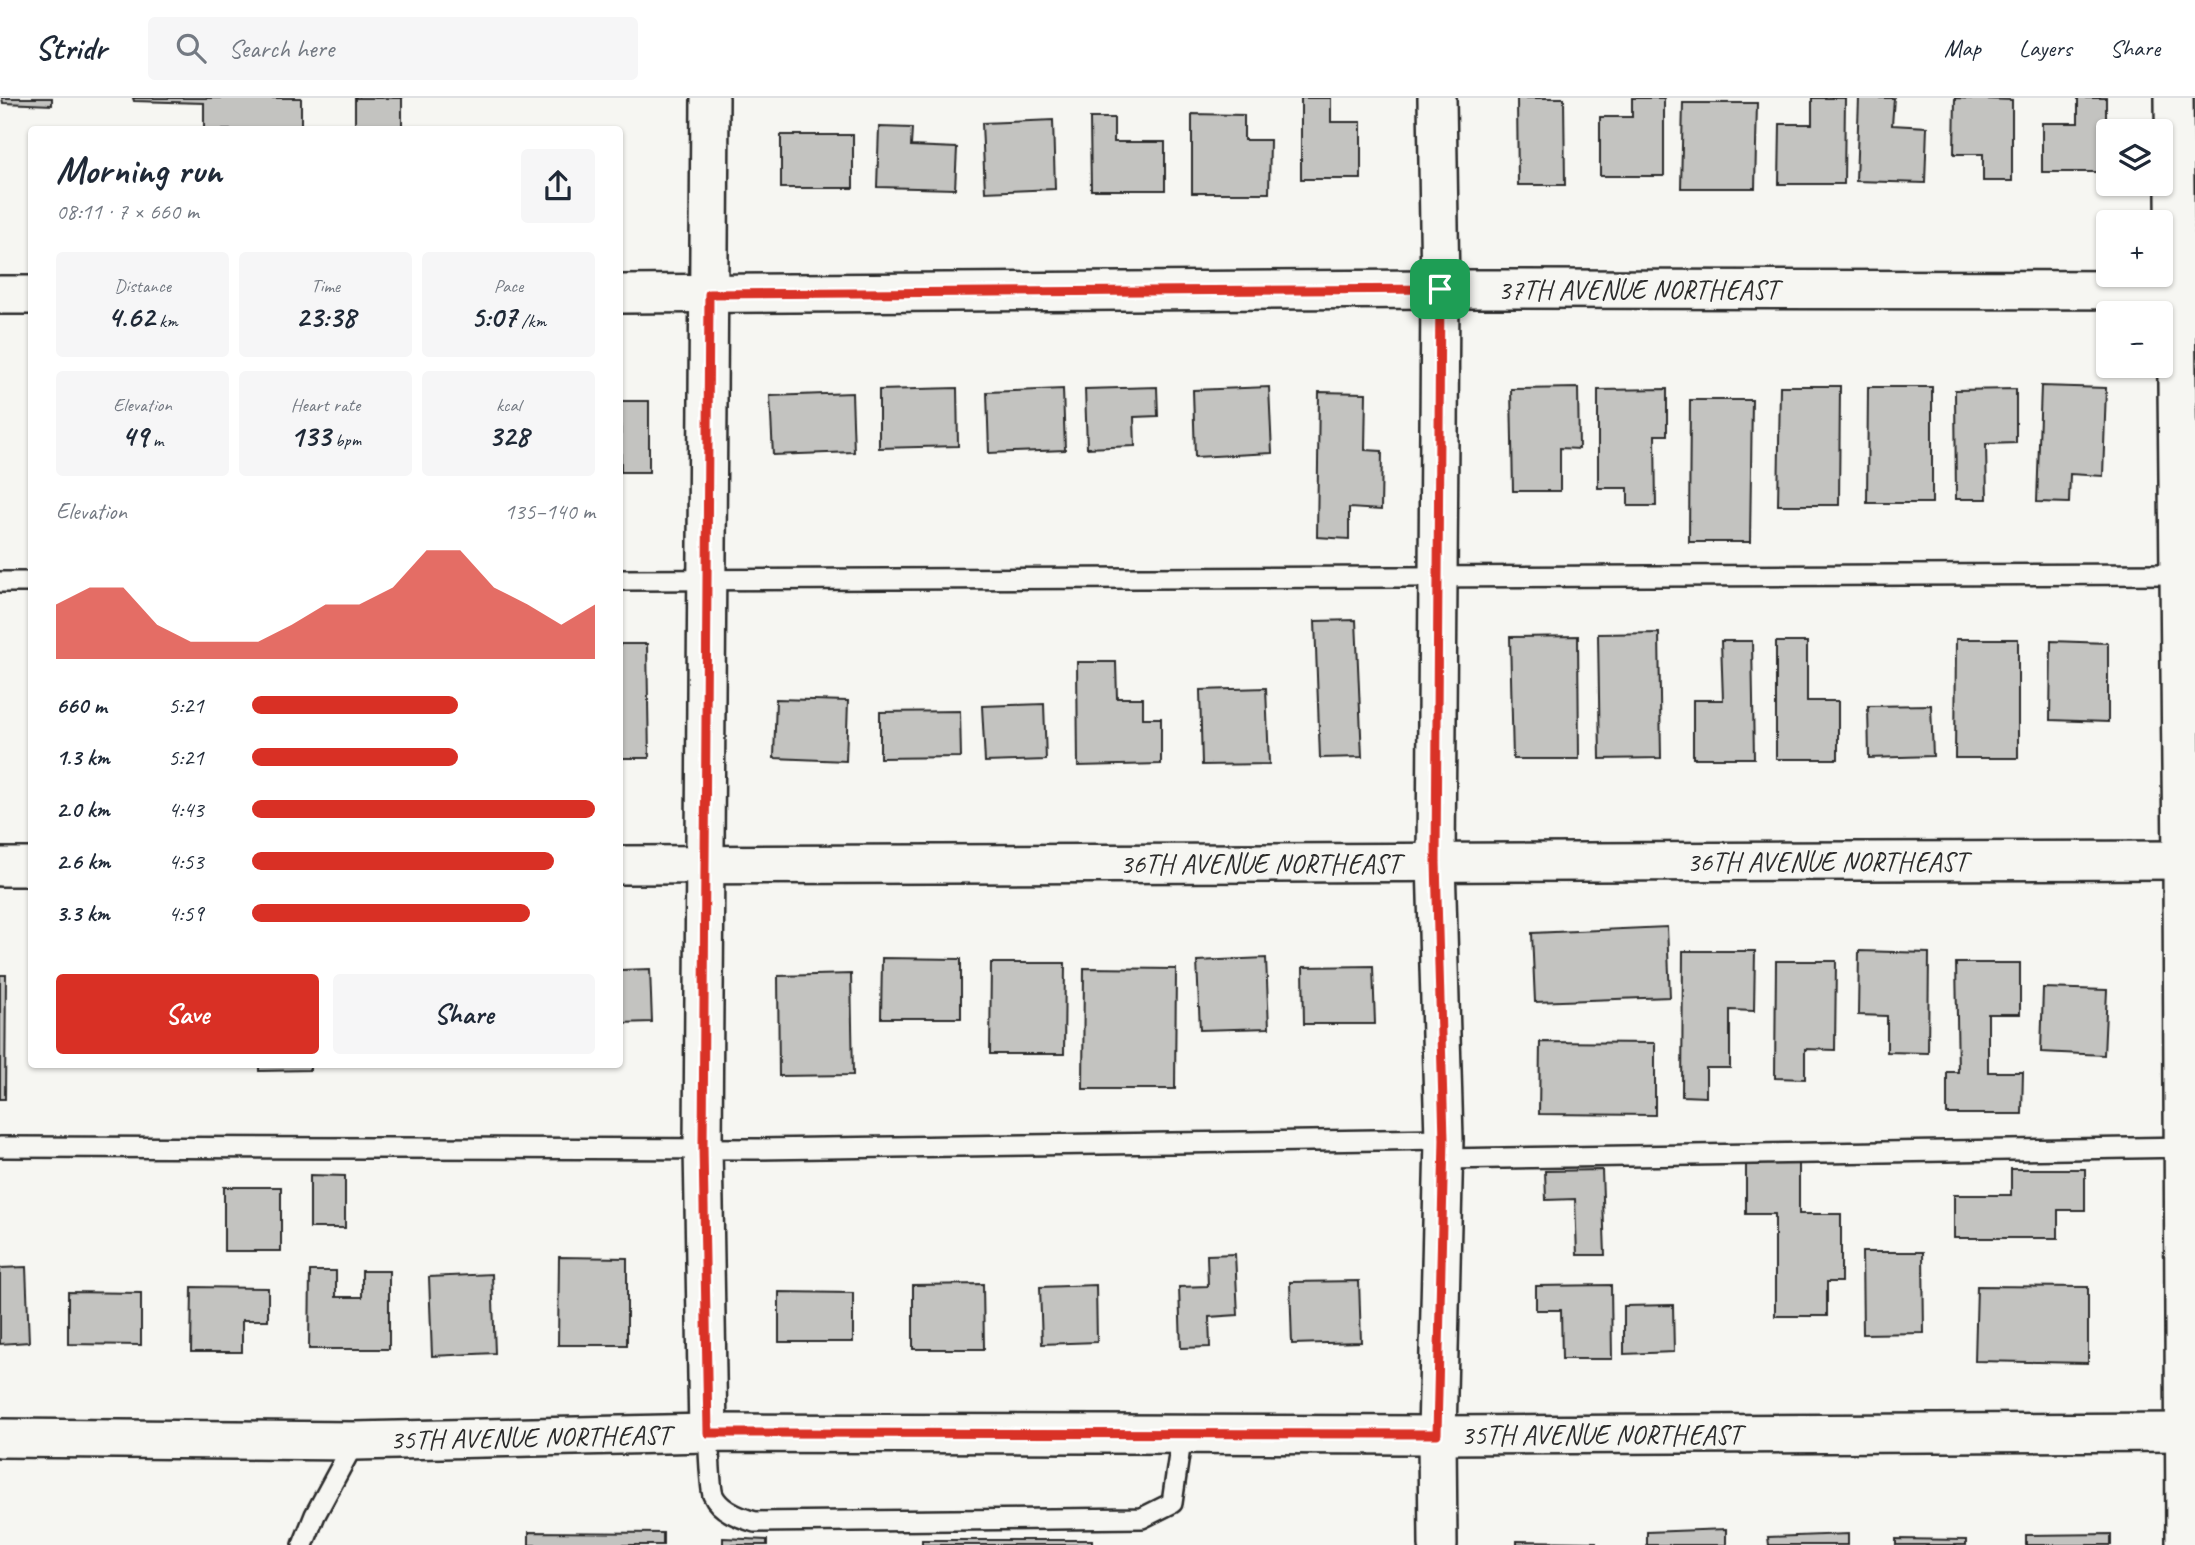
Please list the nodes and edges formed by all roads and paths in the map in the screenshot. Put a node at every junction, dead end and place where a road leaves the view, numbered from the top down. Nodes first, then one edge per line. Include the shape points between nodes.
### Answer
1 (710, 98) edge
2 (1437, 98) edge
3 (2174, 98) edge
4 (1440, 289) junction
5 (2185, 290) edge
6 (623, 294) edge
7 (709, 294) junction
8 (0, 295) edge
9 (28, 295) edge
10 (2187, 574) edge
11 (1438, 576) junction
12 (623, 580) edge
13 (707, 580) junction
14 (0, 582) edge
15 (28, 582) edge
16 (2188, 860) edge
17 (1436, 862) junction
18 (623, 865) edge
19 (704, 865) junction
20 (0, 867) edge
21 (28, 867) edge
22 (0, 1147) edge
23 (703, 1147) junction
24 (2189, 1147) edge
25 (1443, 1149) junction
26 (2190, 1432) edge
27 (708, 1433) junction
28 (1182, 1434) junction
29 (1437, 1434) junction
30 (0, 1438) edge
31 (355, 1441) junction
32 (303, 1545) edge
33 (1438, 1545) edge
34 (2185, 1545) edge

1 - 7 street
2 - 4 street
3 - 5 street
4 - 5 street, 37TH AVENUE NORTHEAST
4 - 7 street, 37TH AVENUE NORTHEAST
4 - 11 street
5 - 10 street
6 - 7 street, 37TH AVENUE NORTHEAST
7 - 13 street
8 - 9 street
10 - 11 lane
10 - 16 street
11 - 13 lane
11 - 17 street
12 - 13 lane
13 - 19 street
14 - 15 lane
16 - 17 street, 36TH AVENUE NORTHEAST
16 - 24 street
17 - 19 street, 36TH AVENUE NORTHEAST
17 - 25 street
18 - 19 street, 36TH AVENUE NORTHEAST
19 - 23 street
20 - 21 street
22 - 23 lane
23 - 25 lane
23 - 27 street
24 - 25 lane
24 - 26 street
25 - 29 street
26 - 29 street, 35TH AVENUE NORTHEAST
26 - 34 street
27 - 28 street, 35TH AVENUE NORTHEAST
27 - 28 lane via 713,1495 736,1516 755,1522 1142,1518 1172,1503
27 - 31 street, 35TH AVENUE NORTHEAST
28 - 29 street, 35TH AVENUE NORTHEAST
29 - 33 street
30 - 31 street, 35TH AVENUE NORTHEAST
31 - 32 lane

